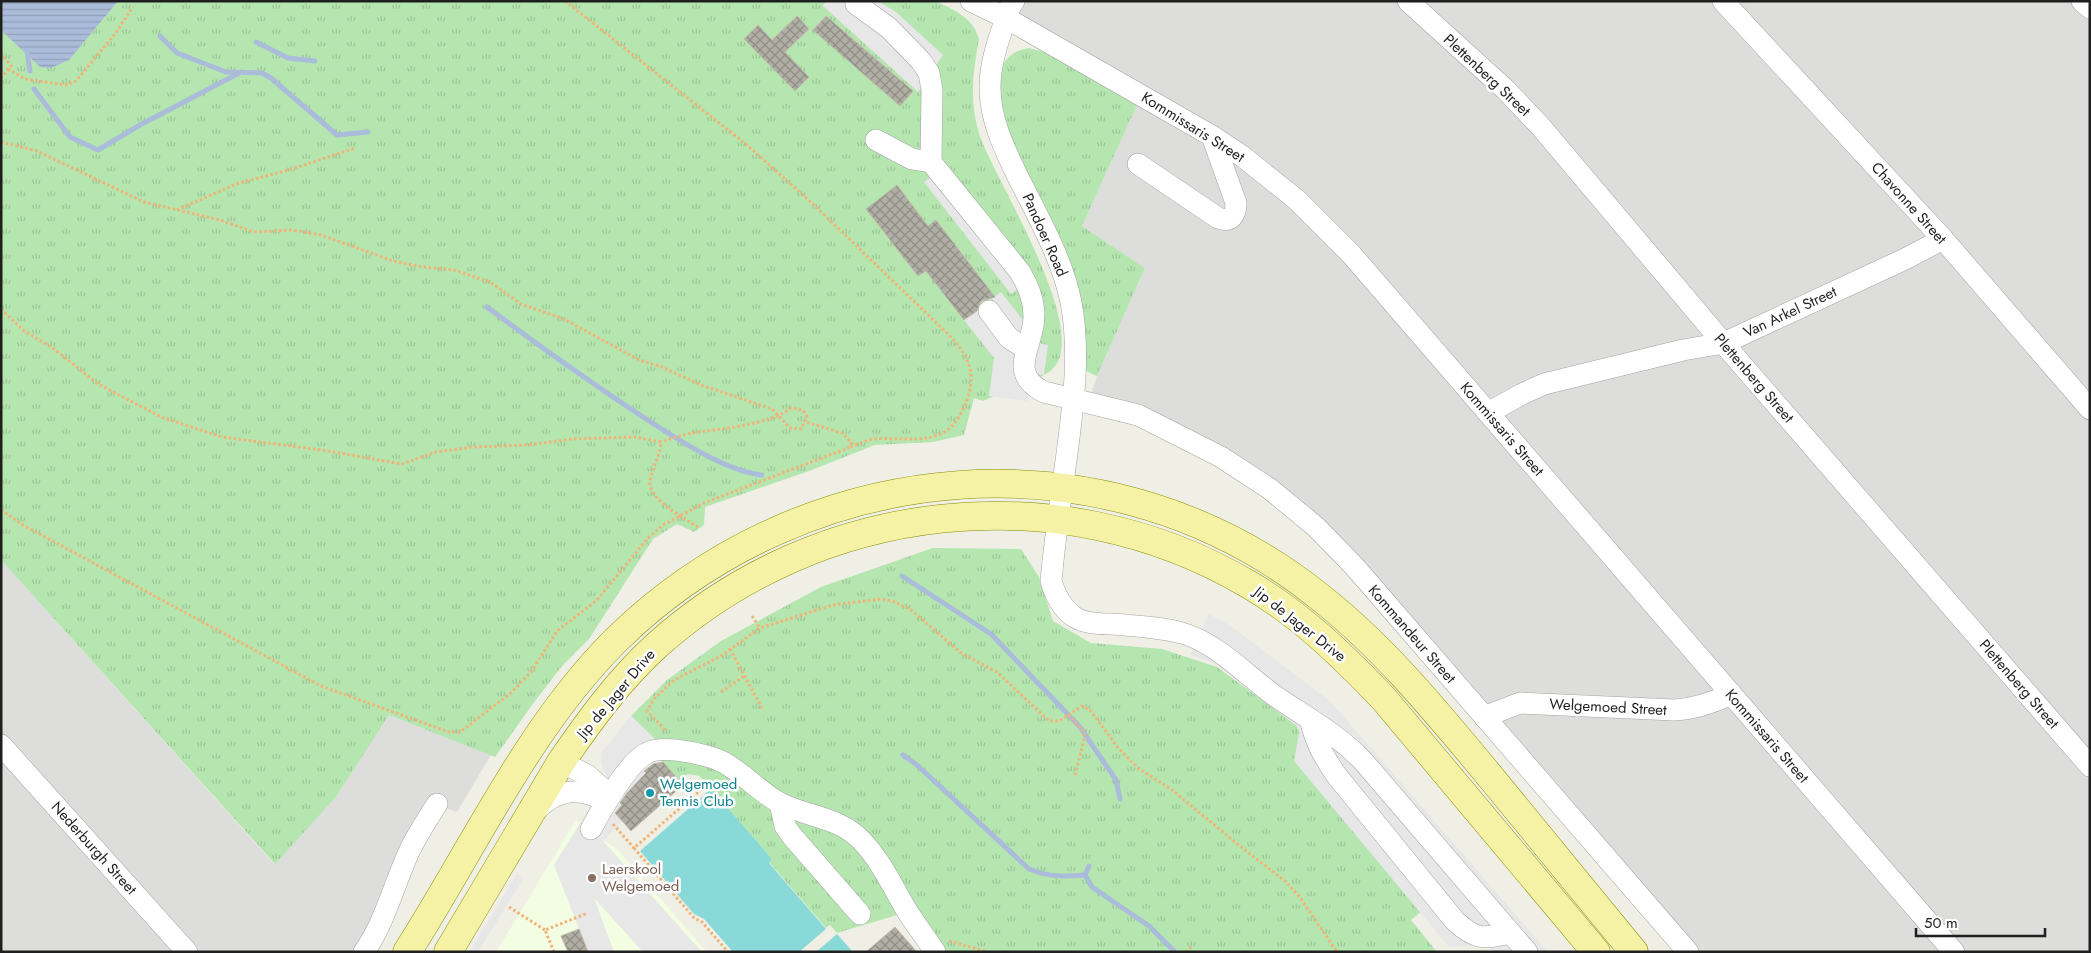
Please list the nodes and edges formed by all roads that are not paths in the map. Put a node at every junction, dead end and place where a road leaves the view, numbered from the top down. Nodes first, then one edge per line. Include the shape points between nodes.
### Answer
1 (971, 1) edge
2 (1408, 1) edge
3 (1723, 1) edge
4 (2082, 1) edge
5 (856, 4) dead end
6 (2090, 8) edge
7 (1010, 10) edge
8 (1212, 136) junction
9 (876, 140) dead end
10 (931, 162) junction
11 (1138, 164) dead end
12 (1943, 239) junction
13 (989, 311) dead end
14 (1724, 343) junction
15 (1026, 349) junction
16 (1074, 399) junction
17 (2090, 409) edge
18 (1488, 414) junction
19 (1063, 487) junction
20 (1058, 520) junction
21 (1731, 694) junction
22 (1485, 718) junction
23 (1310, 719) junction
24 (582, 732) junction
25 (1, 745) edge
26 (561, 762) junction
27 (2090, 766) edge
28 (587, 775) junction
29 (780, 803) junction
30 (438, 804) dead end
31 (602, 809) junction
32 (529, 816) junction
33 (860, 914) dead end
34 (422, 928) junction
35 (1510, 933) junction
36 (938, 946) edge
37 (188, 952) edge
38 (364, 952) edge
39 (407, 952) edge
40 (448, 952) edge
41 (1527, 952) edge
42 (1596, 952) edge
43 (1634, 952) edge
44 (1688, 952) edge
45 (1954, 952) edge

1 - 7 street, Kommissaris Street
2 - 14 street, Plettenberg Street via 1542,127
3 - 12 street, Chavonne Street
4 - 6 street
5 - 10 street via 889,28 929,73 932,90
7 - 8 street, Kommissaris Street
7 - 16 street, Pandoer Road via 994,52 991,104 1003,146 1061,265 1071,302 1076,344
8 - 11 street via 1236,203 1232,218 1218,218
8 - 18 street, Kommissaris Street via 1270,178 1325,227
9 - 10 street via 912,159
10 - 15 street, Kommandeur Street via 1020,272 1029,288 1034,318
12 - 14 street, Van Arkel Street
12 - 17 street, Chavonne Street
13 - 15 street via 1010,338
14 - 18 street, Van Arkel Street via 1544,384
14 - 27 street, Plettenberg Street
15 - 16 street, Kommandeur Street via 1025,377 1034,387
16 - 19 street, Pandoer Road
16 - 22 street, Kommandeur Street via 1138,415 1221,457 1270,489 1316,527 1354,566
18 - 21 street, Kommissaris Street
19 - 20 street, Pandoer Road
19 - 34 main road, Jip de Jager Drive via 990,483 928,487 836,507 769,533 673,591 614,642 558,710 516,771
19 - 43 main road, Jip de Jager Drive via 1116,497 1208,528 1269,561 1320,597 1420,694
20 - 23 street, Pandoer Road via 1051,582 1064,608 1074,617 1092,623 1188,635 1208,645
20 - 24 main road, Jip de Jager Drive via 988,515 919,521 843,539 784,562 715,600 656,647
20 - 42 main road, Jip de Jager Drive via 1140,536 1190,555 1249,584 1308,627 1349,662 1384,699
21 - 22 street, Welgemoed Street via 1708,705 1674,710 1520,703
21 - 45 street, Kommissaris Street
22 - 44 street, Kommandeur Street
23 - 35 street, Pandoer Road via 1344,742 1363,761
23 - 35 street via 1321,754 1455,921 1470,934 1481,937
24 - 26 main road, Jip de Jager Drive
24 - 28 street via 583,765
25 - 37 street, Nederburgh Street
26 - 28 street
26 - 32 main road, Jip de Jager Drive
26 - 34 main road via 547,762 530,773 461,886
28 - 31 street
29 - 31 street via 720,760 660,749 646,753
29 - 33 street via 785,826 792,836
29 - 36 street via 833,821 861,839 908,913
30 - 38 street via 408,852 374,937
31 - 32 street via 585,792 569,792 553,797
32 - 40 main road, Jip de Jager Drive
34 - 39 main road
35 - 41 street, Pandoer Road

